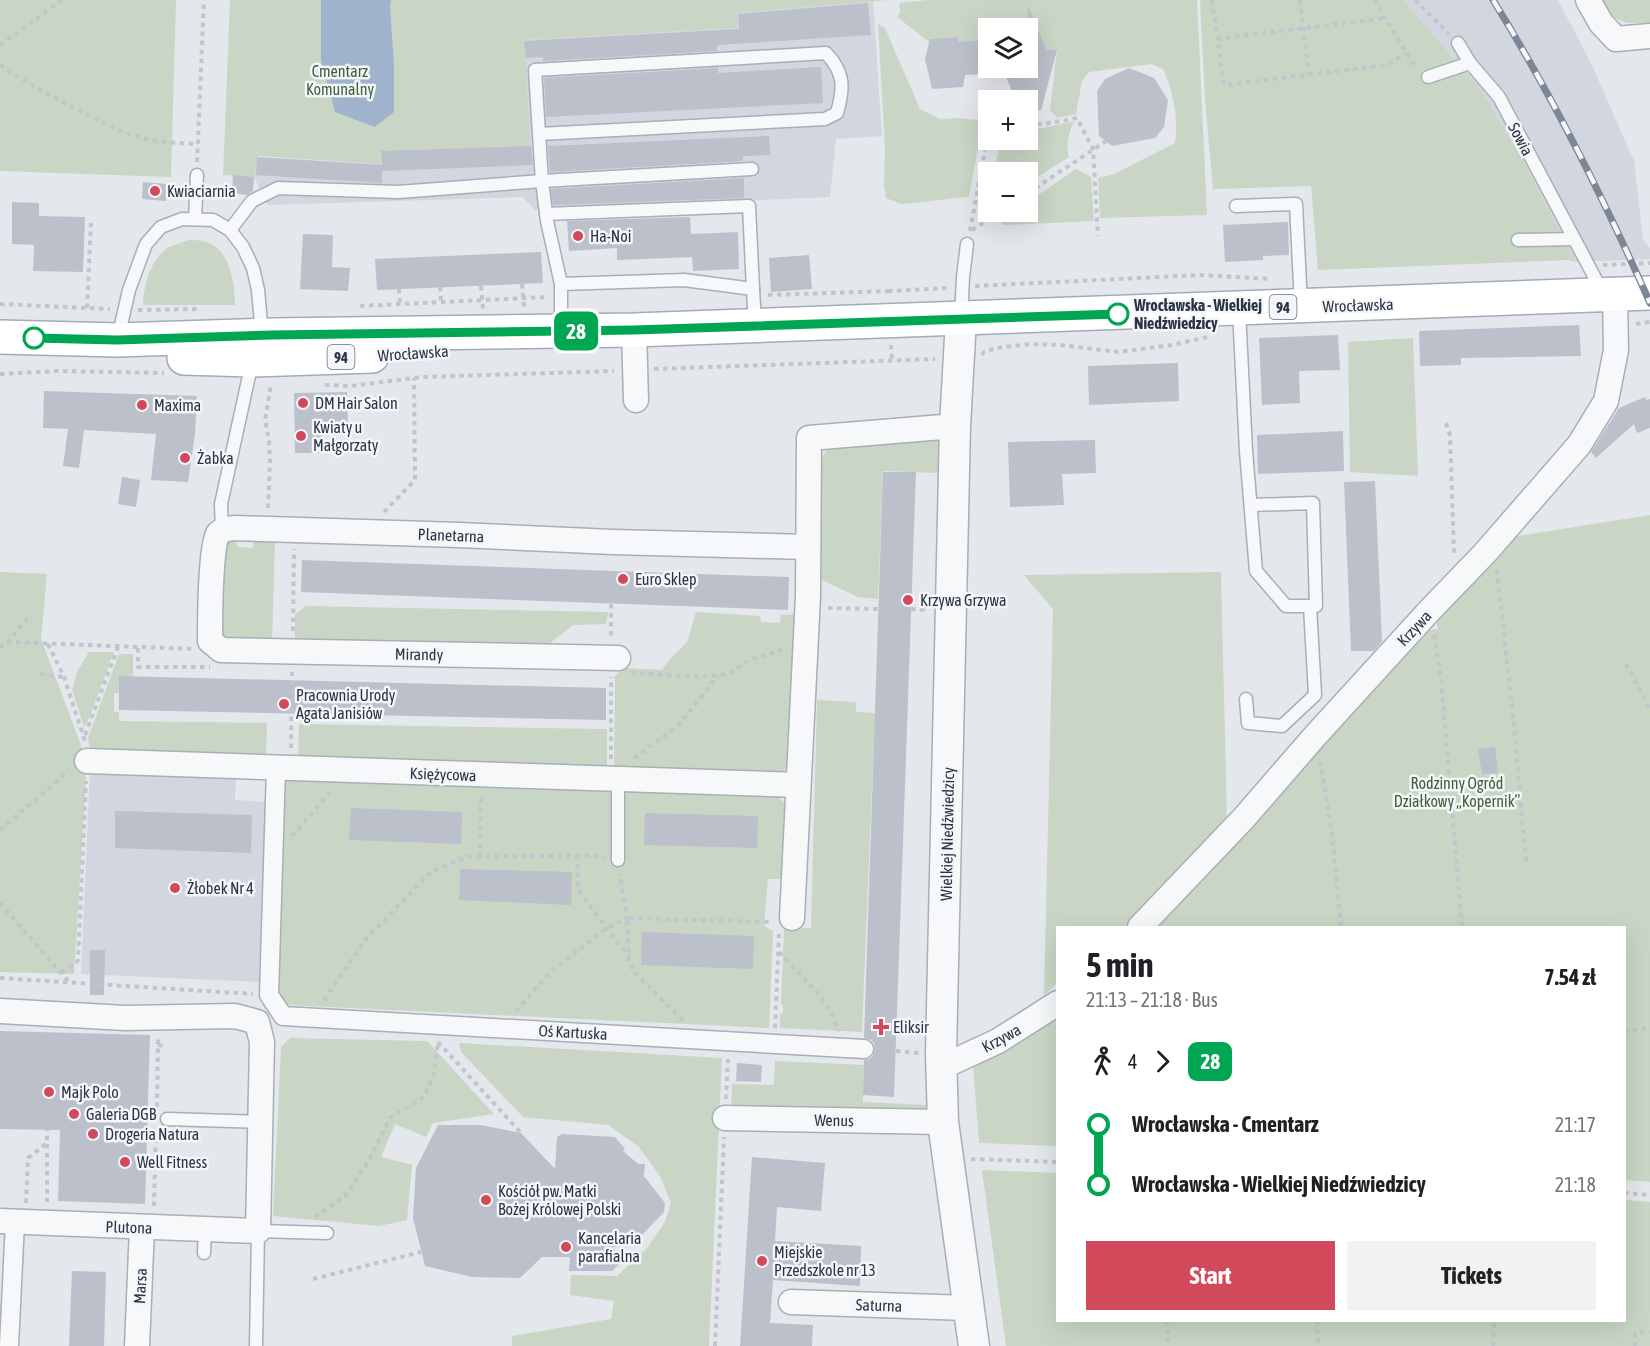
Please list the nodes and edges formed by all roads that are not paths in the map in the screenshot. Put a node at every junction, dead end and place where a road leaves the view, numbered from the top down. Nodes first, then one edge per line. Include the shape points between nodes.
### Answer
1 (1588, 0) edge
2 (1650, 36) edge
3 (1458, 43) road end
4 (1470, 63) junction
5 (1428, 77) dead end
6 (539, 134) junction
7 (752, 169) dead end
8 (197, 174) road end
9 (542, 181) junction
10 (1236, 206) dead end
11 (546, 214) junction
12 (195, 219) junction
13 (230, 230) junction
14 (968, 238) road end
15 (1574, 239) junction
16 (1518, 240) dead end
17 (561, 284) junction
18 (753, 289) junction
19 (1650, 293) edge
20 (1612, 306) junction
21 (1301, 307) junction
22 (561, 316) junction
23 (961, 319) junction
24 (1239, 322) junction
25 (121, 325) junction
26 (755, 327) junction
27 (634, 330) junction
28 (0, 338) edge
29 (49, 339) junction
30 (257, 348) junction
31 (636, 400) dead end
32 (955, 426) junction
33 (1251, 505) junction
34 (222, 530) junction
35 (808, 547) junction
36 (1310, 606) junction
37 (617, 668) road end
38 (1246, 699) dead end
39 (87, 761) road end
40 (283, 768) junction
41 (613, 778) junction
42 (798, 785) junction
43 (618, 860) road end
44 (783, 924) road end
45 (1141, 926) edge
46 (1056, 1004) edge
47 (0, 1011) edge
48 (864, 1049) dead end
49 (942, 1067) junction
50 (725, 1118) road end
51 (167, 1119) dead end
52 (260, 1122) junction
53 (943, 1122) junction
54 (14, 1218) edge
55 (142, 1227) junction
56 (205, 1229) junction
57 (258, 1231) junction
58 (327, 1233) dead end
59 (204, 1253) dead end
60 (791, 1302) dead end
61 (967, 1308) junction
62 (9, 1346) edge
63 (137, 1346) edge
64 (256, 1346) edge
65 (974, 1346) edge

1 - 2 street via 1616,39
3 - 4 lane, Sowia
4 - 5 lane
4 - 15 lane, Sowia via 1499,97
6 - 6 lane via 825,119 837,113 842,95 841,75 826,53 535,70
6 - 9 lane
7 - 9 lane
8 - 12 lane
9 - 11 lane
9 - 13 lane via 398,192 278,188 252,201
10 - 21 lane via 1296,204
11 - 17 lane
11 - 18 lane via 748,206
12 - 13 lane via 213,220
12 - 25 lane via 161,227 146,243
13 - 30 lane via 253,268 258,290
14 - 23 lane
15 - 16 lane
15 - 20 lane, Sowia
17 - 18 lane via 684,280
17 - 22 lane
18 - 26 lane
19 - 20 main road, Wrocławska / 94
20 - 21 main road, Wrocławska / 94
20 - 45 street, Krzywa via 1616,350 1606,401 1579,445 1243,819
21 - 24 main road, Wrocławska / 94
22 - 27 main road, Wrocławska / 94
22 - 30 main road, Wrocławska / 94
23 - 24 main road, Wrocławska / 94
23 - 26 main road, Wrocławska / 94
23 - 32 street, Wielkiej Niedźwiedzicy
24 - 33 lane
25 - 29 main road, Wrocławska / 94
25 - 30 main road, Wrocławska / 94
26 - 27 main road, Wrocławska / 94
27 - 30 main road, Wrocławska / 94 via 413,355
27 - 31 street
28 - 29 main road, Wrocławska / 94
29 - 30 main road, Wrocławska / 94 via 127,357
30 - 34 lane via 221,504
32 - 35 street via 809,438
32 - 49 street, Wielkiej Niedźwiedzicy
33 - 36 lane via 1257,571 1286,606
33 - 36 lane via 1313,503 1316,606
34 - 35 street, Planetarna
34 - 37 street, Mirandy via 216,536 212,560 210,641 221,659 292,652
35 - 42 street
36 - 38 lane via 1315,695 1282,726 1248,723
39 - 40 street, Księżycowa
40 - 41 street, Księżycowa
40 - 48 street, Oś Kartuska via 273,858 269,994 283,1016 439,1033 501,1028
41 - 42 street, Księżycowa
41 - 43 lane
42 - 44 street
46 - 49 street, Krzywa via 998,1041
47 - 52 street via 125,1018 235,1016 256,1022 262,1042
49 - 53 street, Wielkiej Niedźwiedzicy
50 - 53 street, Wenus
51 - 52 lane
52 - 57 street
53 - 61 street, Wielkiej Niedźwiedzicy
54 - 55 street, Plutona
54 - 62 street
55 - 56 street, Plutona
55 - 63 street, Marsa
56 - 57 street, Plutona
56 - 59 lane
57 - 58 lane
57 - 64 lane
60 - 61 street, Saturna
61 - 65 street, Wielkiej Niedźwiedzicy

